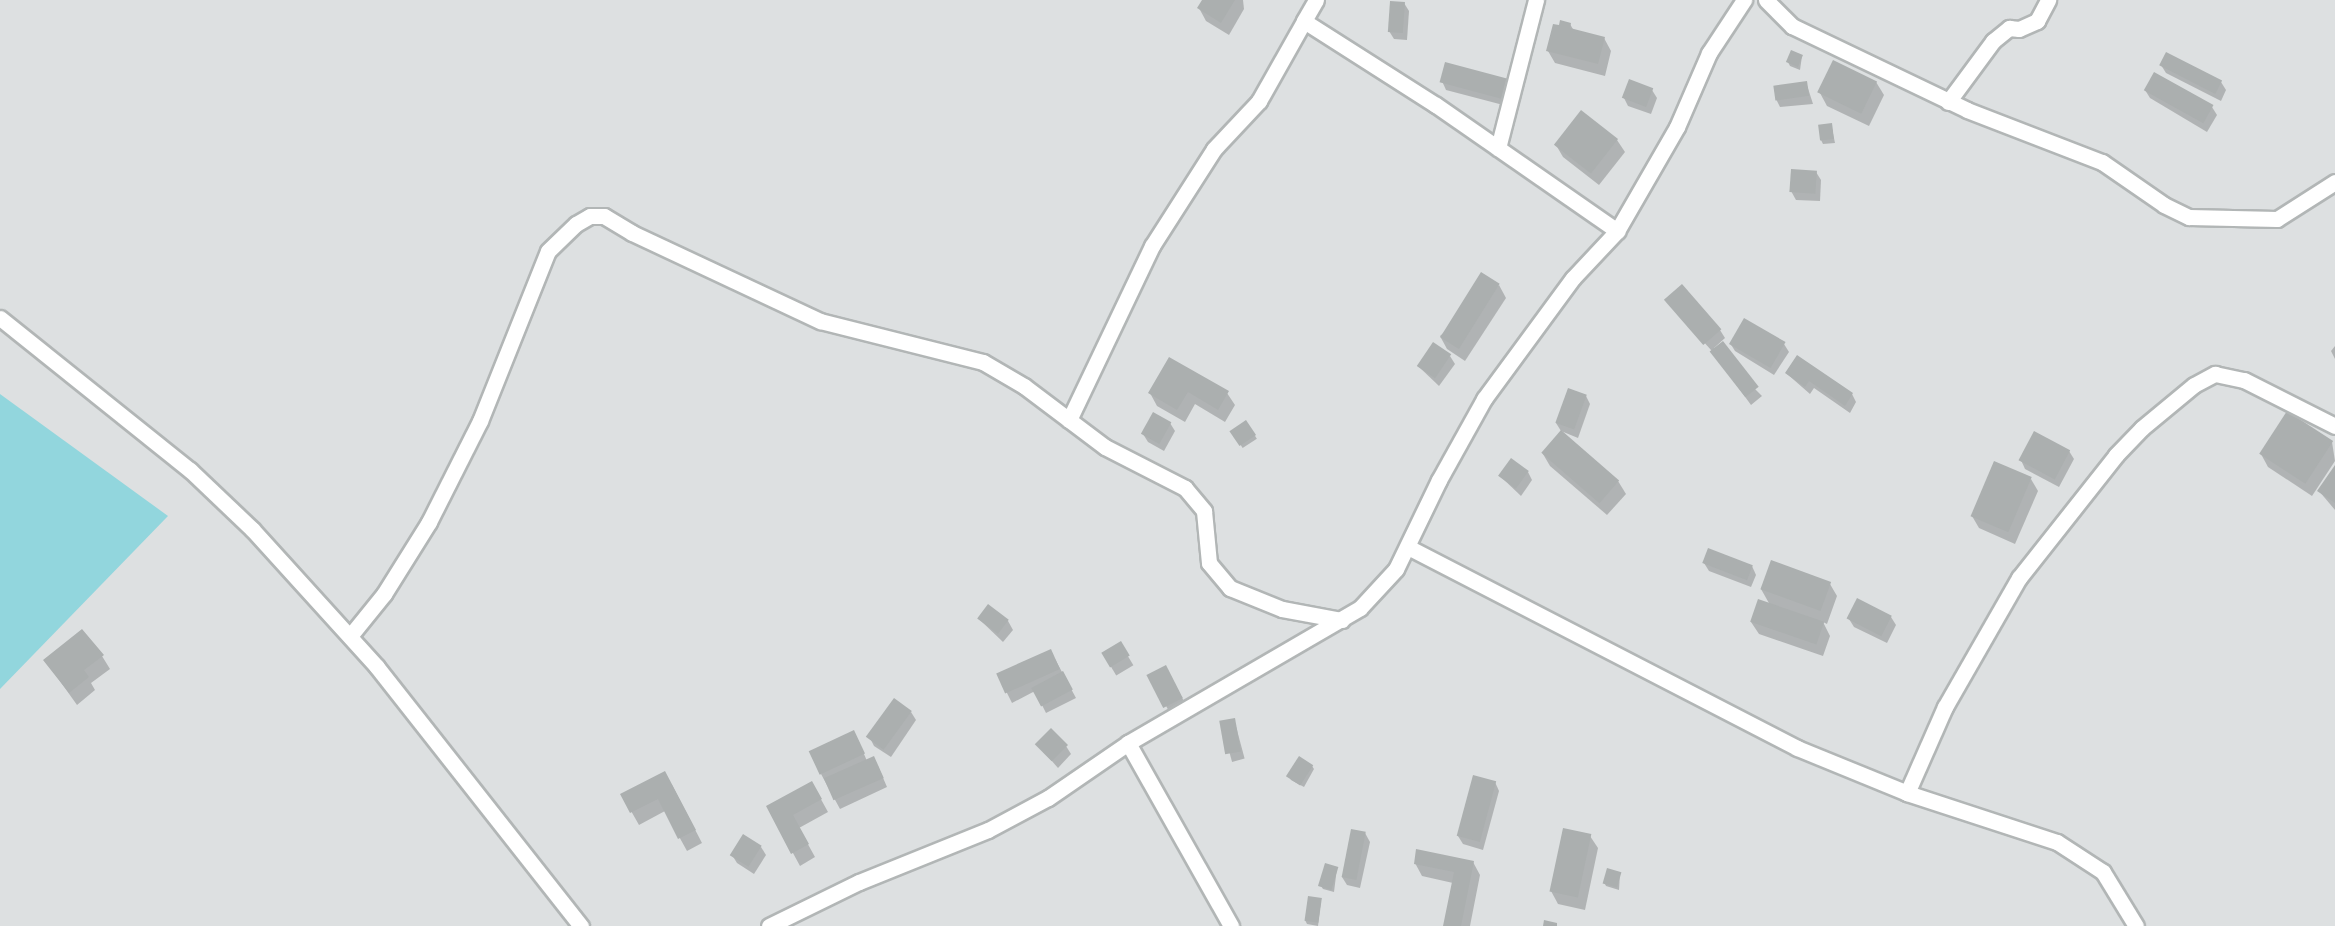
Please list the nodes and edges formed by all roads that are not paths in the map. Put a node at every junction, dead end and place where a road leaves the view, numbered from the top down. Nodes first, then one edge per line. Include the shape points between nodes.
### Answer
1 (1316, 0) edge
2 (1536, 0) edge
3 (1744, 0) edge
4 (1766, 0) edge
5 (2048, 0) edge
6 (1304, 21) junction
7 (1948, 102) junction
8 (1498, 148) junction
9 (2335, 182) edge
10 (1617, 231) junction
11 (0, 318) edge
12 (1069, 420) junction
13 (2335, 426) edge
14 (1408, 546) junction
15 (1342, 620) junction
16 (350, 636) junction
17 (1128, 743) junction
18 (1907, 793) junction
19 (581, 926) edge
20 (769, 926) edge
21 (1231, 926) edge
22 (2136, 926) edge

1 - 6 street
2 - 8 street
3 - 10 street via 1709,53 1677,127
4 - 7 street via 1792,26
5 - 7 street via 2037,21 2019,29 2009,28 1993,41
6 - 8 street
6 - 12 street via 1258,101 1214,149 1152,246
7 - 9 street via 2102,162 2164,205 2189,217 2277,219
8 - 10 street
10 - 14 street via 1573,278 1484,399
11 - 16 street via 190,470 252,529
12 - 15 street via 1105,447 1185,488 1196,498 1204,511 1209,564 1230,588 1281,609
12 - 16 street via 1024,386 983,362 820,321 632,233 604,216 590,216 561,236 548,251 475,431 429,522 384,594
13 - 18 street via 2244,380 2215,374 2194,385 2142,428 2019,578 1946,707
14 - 15 street via 1382,586
14 - 18 street via 1797,748
15 - 17 street
16 - 19 street
17 - 20 street via 1048,798 988,830 859,882
17 - 21 street
18 - 22 street via 2057,842 2091,861 2103,872

